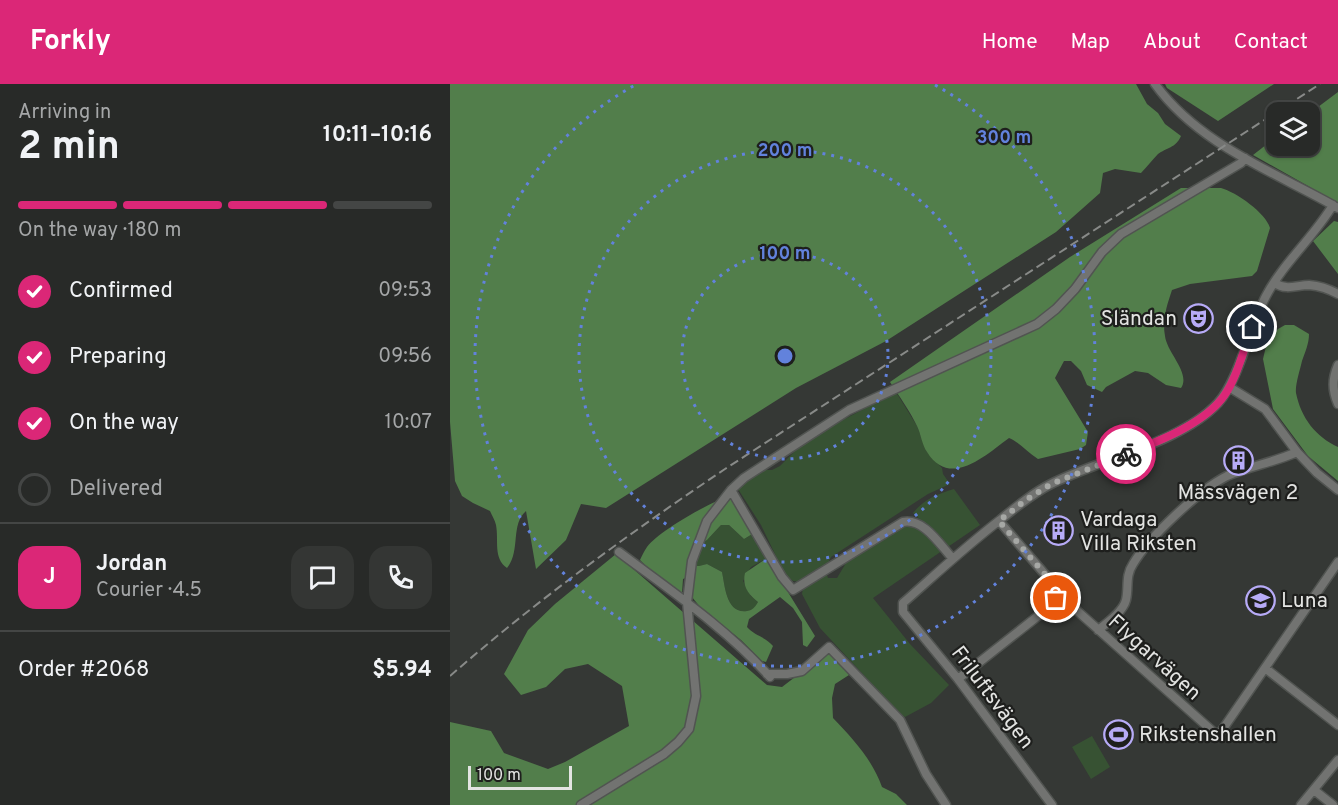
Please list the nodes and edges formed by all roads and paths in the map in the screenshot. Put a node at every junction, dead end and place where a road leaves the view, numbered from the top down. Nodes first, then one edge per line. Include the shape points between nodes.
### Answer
1 (1155, 84) edge
2 (1245, 158) junction
3 (1335, 207) edge
4 (1275, 283) junction
5 (1338, 294) edge
6 (1338, 365) edge
7 (1229, 387) junction
8 (1338, 404) edge
9 (1297, 452) junction
10 (731, 490) junction
11 (1338, 490) edge
12 (999, 521) junction
13 (619, 552) dead end
14 (953, 559) junction
15 (1338, 562) edge
16 (1061, 593) junction
17 (687, 602) junction
18 (1098, 630) junction
19 (1265, 668) junction
20 (958, 679) junction
21 (1338, 725) edge
22 (1338, 760) edge
23 (1314, 790) junction
24 (580, 805) edge
25 (946, 805) edge
26 (1052, 805) edge
27 (1301, 805) edge
28 (1333, 805) edge

1 - 2 street via 1191,124
2 - 3 street
2 - 10 street via 1121,234 1102,252 1075,289 1037,324 849,410 777,455
3 - 4 street
4 - 5 street via 1286,288 1318,286
4 - 7 street
6 - 8 street via 1333,387
7 - 9 street via 1265,409
7 - 12 street via 1217,405 1199,418 1160,440 1051,484
9 - 11 street
9 - 18 street via 1226,477 1180,511 1133,563 1123,607
10 - 14 street via 793,590 903,522 924,527
10 - 17 street via 707,522 692,561
12 - 14 street
12 - 16 street, Flygarvägen
13 - 17 street
14 - 20 street, Friluftsvägen via 903,603 903,612
15 - 19 street
16 - 18 street, Flygarvägen
16 - 20 street
17 - 24 street via 696,696 689,729 664,754
17 - 25 street via 741,646 769,676 802,671 829,647 900,720
18 - 19 street, Flygarvägen via 1218,736
19 - 21 street
20 - 26 street, Friluftsvägen
22 - 23 street
23 - 27 street
23 - 28 street

